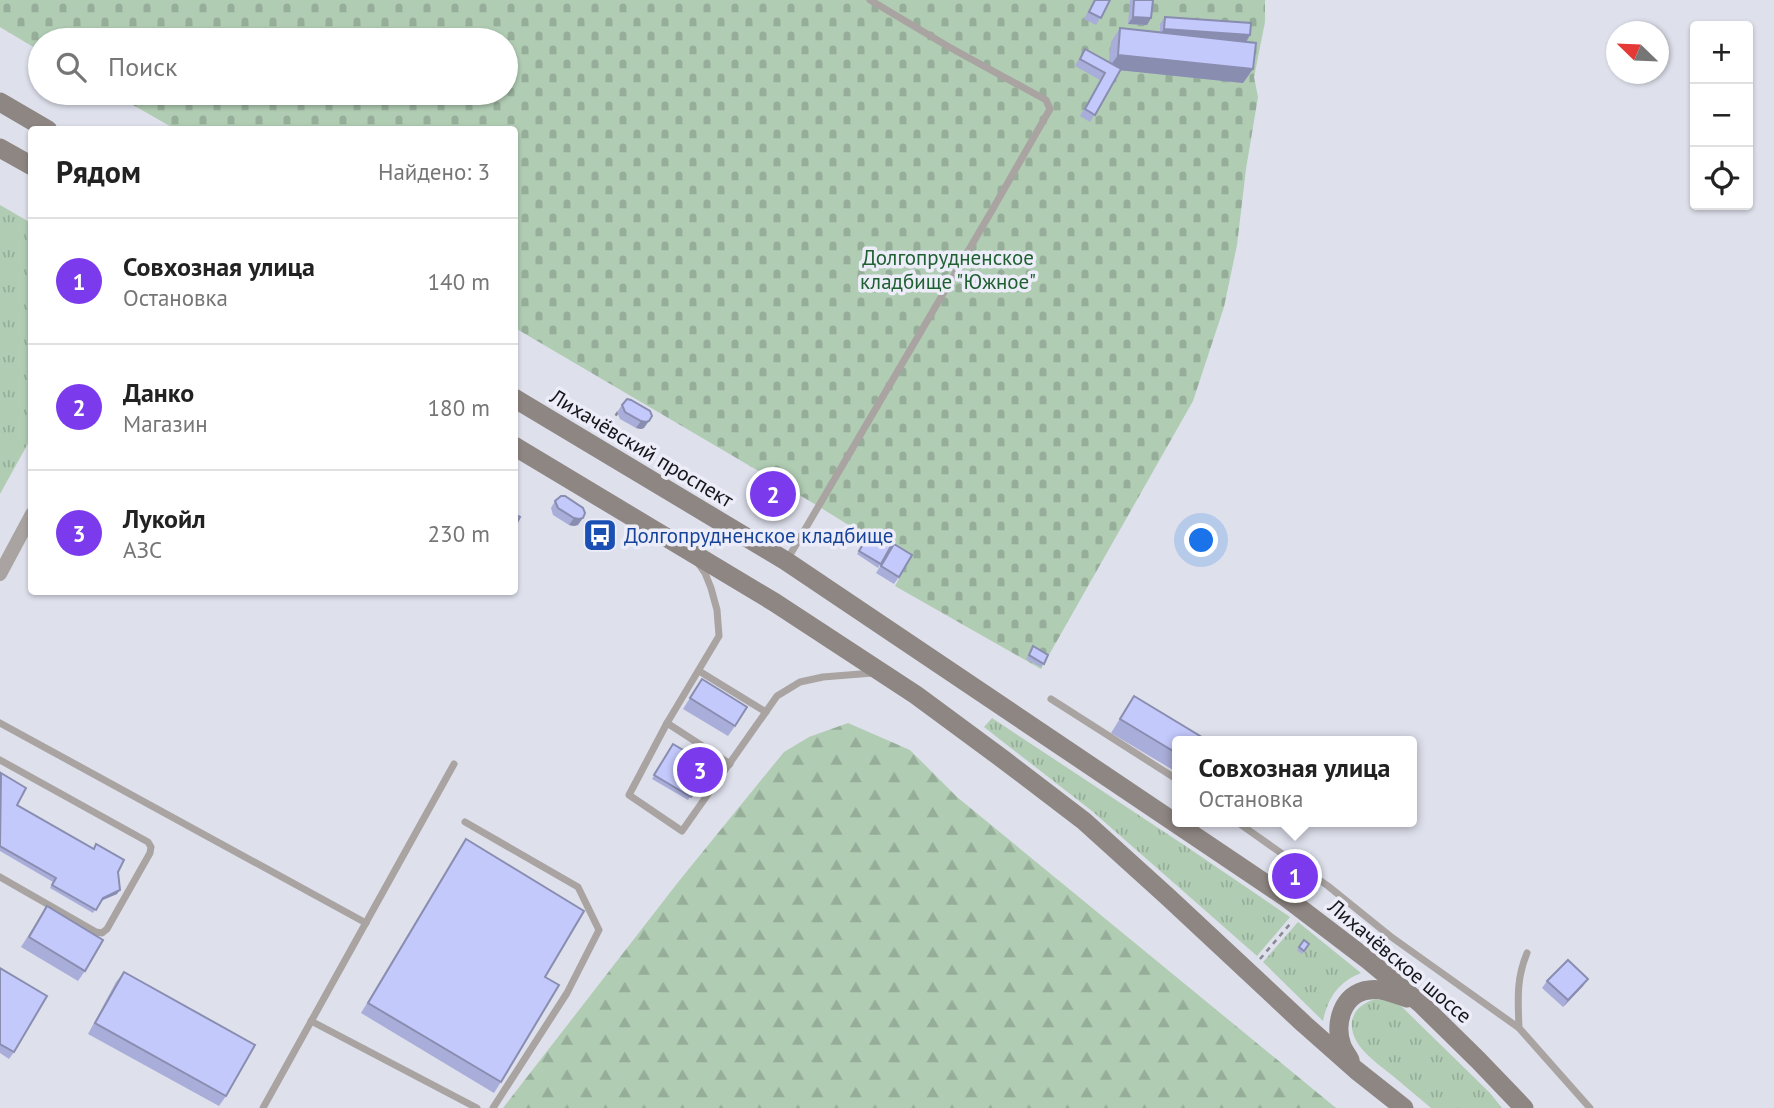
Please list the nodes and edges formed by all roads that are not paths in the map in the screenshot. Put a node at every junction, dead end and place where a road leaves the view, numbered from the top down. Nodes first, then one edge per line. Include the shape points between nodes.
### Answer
1 (870, 0) edge
2 (0, 102) edge
3 (41, 126) edge
4 (0, 148) edge
5 (28, 164) edge
6 (518, 400) edge
7 (518, 448) edge
8 (28, 522) edge
9 (687, 550) junction
10 (786, 561) junction
11 (0, 574) edge
12 (699, 671) junction
13 (881, 672) junction
14 (1051, 699) dead end
15 (766, 712) junction
16 (1026, 721) joint
17 (0, 723) edge
18 (667, 723) junction
19 (0, 760) edge
20 (454, 764) dead end
21 (730, 764) junction
22 (1172, 776) edge
23 (1172, 820) edge
24 (465, 822) dead end
25 (1182, 827) edge
26 (1244, 827) edge
27 (0, 877) edge
28 (366, 923) junction
29 (1527, 953) dead end
30 (1421, 1004) junction
31 (312, 1021) junction
32 (1519, 1028) junction
33 (1356, 1070) junction
34 (263, 1108) edge
35 (477, 1108) edge
36 (493, 1108) edge
37 (1404, 1108) edge
38 (1524, 1108) edge
39 (1590, 1108) edge

1 - 10 lane via 1046,100 1050,109
2 - 3 main road
4 - 5 main road
6 - 10 main road, Лихачёвский проспект
7 - 9 main road
8 - 11 street
9 - 12 lane via 705,573 717,610 719,636
9 - 13 main road
10 - 16 main road, Лихачёвский проспект
12 - 15 lane
12 - 18 lane
13 - 15 lane via 800,682 778,696
13 - 33 main road via 1084,821
14 - 22 lane
15 - 21 lane
16 - 23 main road, Лихачёвское шоссе
17 - 28 lane
18 - 21 lane
18 - 21 lane via 629,795 682,831
19 - 27 lane via 151,847 102,933
20 - 28 lane
24 - 36 lane via 578,887 599,930 567,993
25 - 30 main road, Лихачёвское шоссе via 1302,909
26 - 32 lane
28 - 31 lane
29 - 32 lane via 1520,969
30 - 33 main road via 1384,990 1369,990 1349,1000 1342,1009 1339,1033
30 - 38 main road, Лихачёвское шоссе
31 - 34 lane
31 - 35 lane
32 - 39 lane
33 - 37 main road

